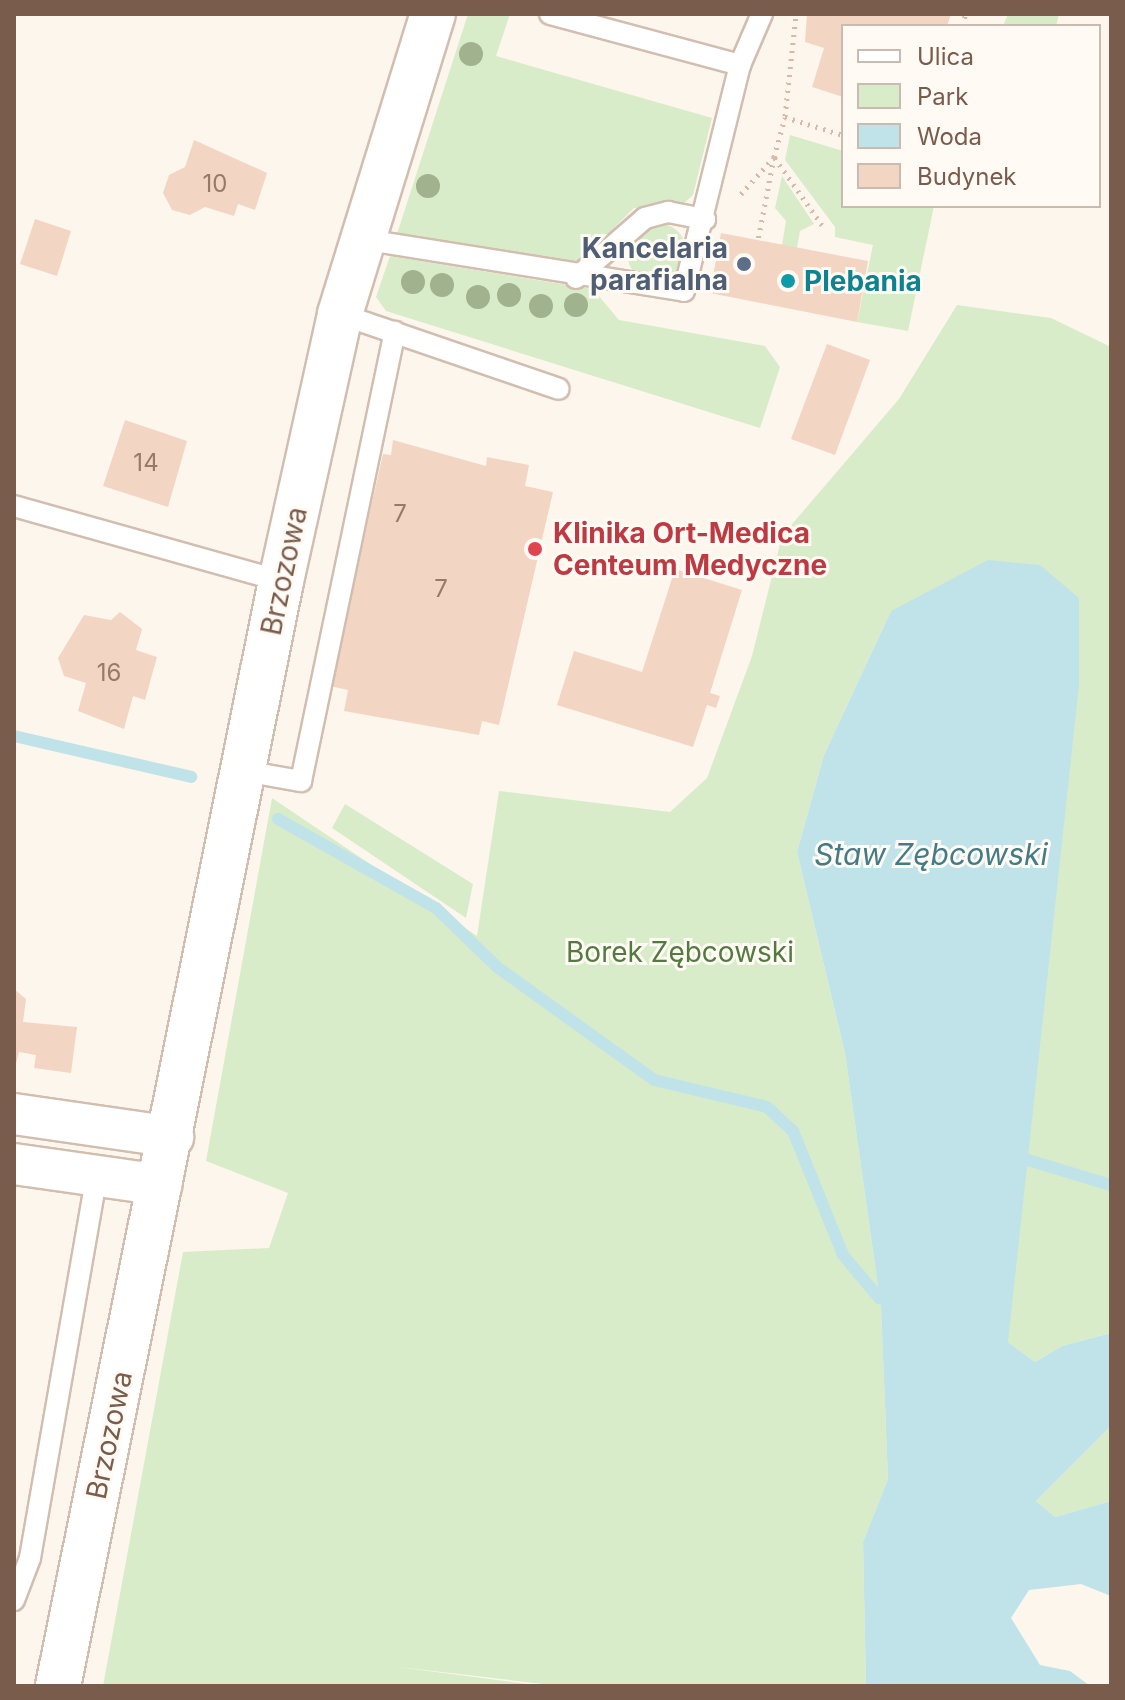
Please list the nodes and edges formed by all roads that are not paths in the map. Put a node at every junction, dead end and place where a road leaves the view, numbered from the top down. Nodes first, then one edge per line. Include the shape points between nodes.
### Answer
1 (433, 14) edge
2 (550, 14) edge
3 (762, 14) edge
4 (740, 65) junction
5 (705, 219) junction
6 (361, 239) junction
7 (576, 278) junction
8 (340, 314) junction
9 (395, 332) junction
10 (559, 389) dead end
11 (14, 506) edge
12 (281, 581) junction
13 (244, 771) junction
14 (14, 1114) edge
15 (173, 1137) junction
16 (14, 1164) edge
17 (97, 1173) junction
18 (162, 1185) junction
19 (14, 1600) edge
20 (58, 1686) edge

1 - 6 street, Brzozowa
2 - 4 lane
3 - 4 lane
4 - 5 lane
5 - 7 lane via 668,212 645,218
5 - 7 lane via 684,291
6 - 7 lane
6 - 8 street, Brzozowa
8 - 9 lane
8 - 12 street, Brzozowa
9 - 10 lane
9 - 13 lane via 301,781
11 - 12 lane
12 - 13 street, Brzozowa
13 - 15 street, Brzozowa
14 - 15 street
15 - 18 street, Brzozowa
16 - 17 street
17 - 18 street
17 - 19 lane via 30,1558
18 - 20 street, Brzozowa

